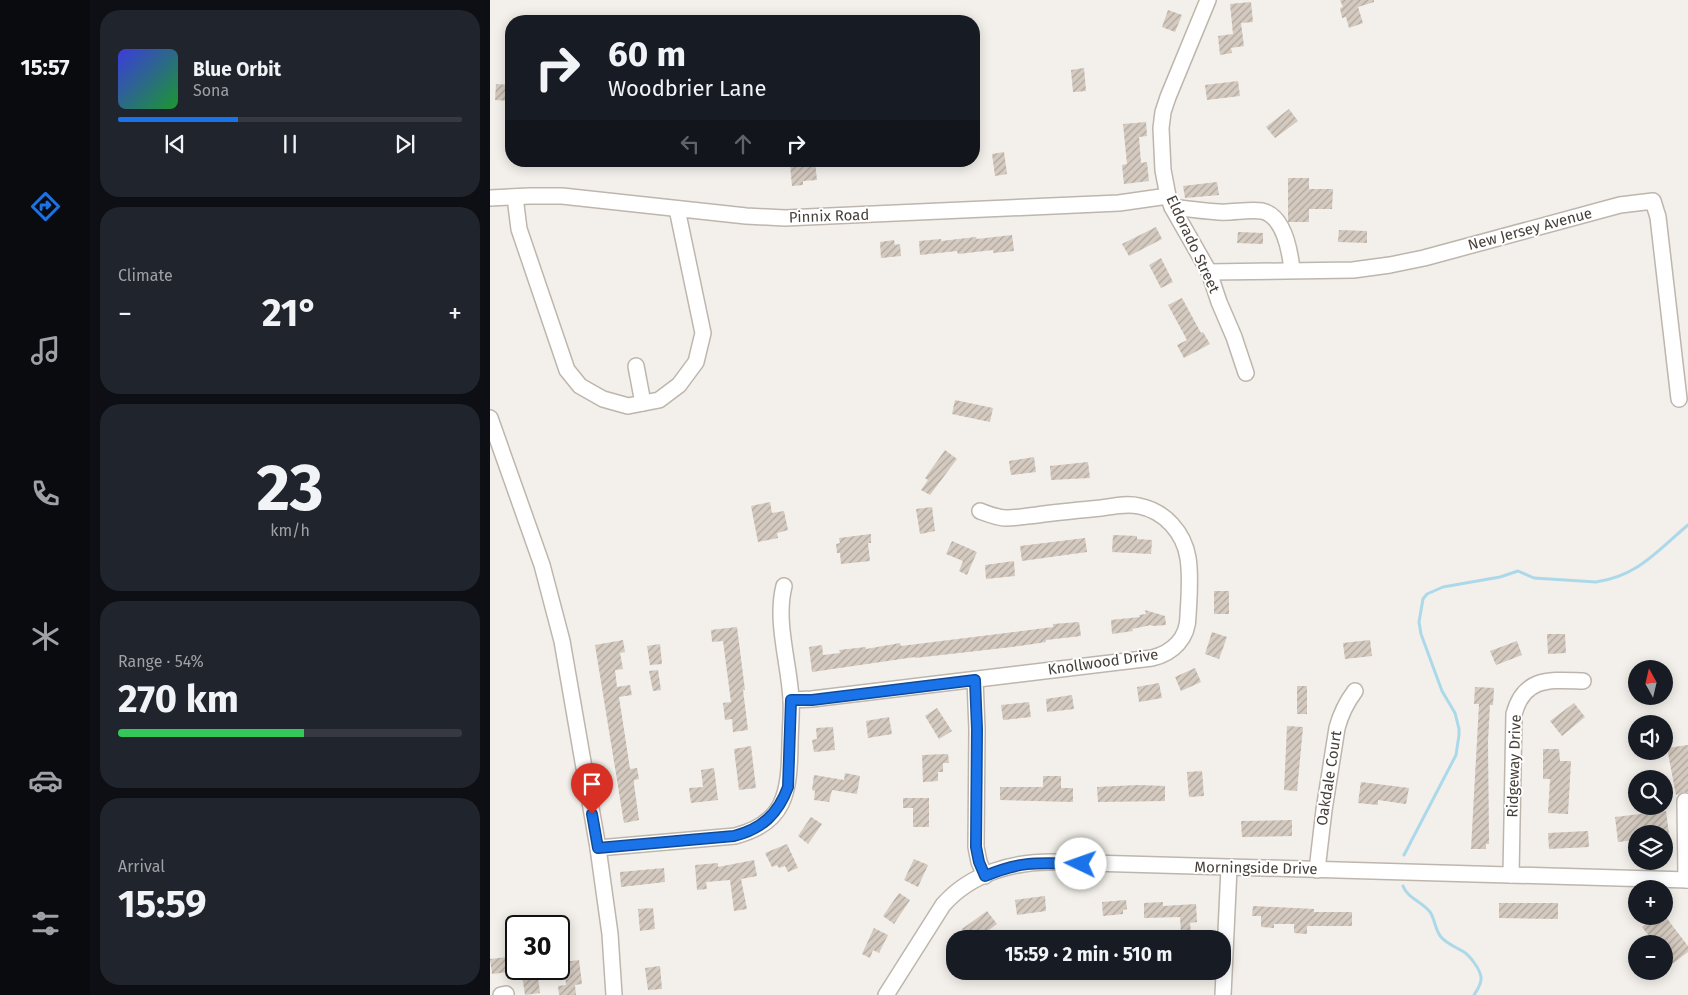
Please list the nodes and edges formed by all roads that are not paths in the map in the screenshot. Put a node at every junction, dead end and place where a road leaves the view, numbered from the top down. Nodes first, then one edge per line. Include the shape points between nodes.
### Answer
1 (1208, 0) edge
2 (515, 196) junction
3 (490, 198) edge
4 (1170, 201) junction
5 (677, 209) junction
6 (1292, 270) junction
7 (1209, 272) junction
8 (636, 366) dead end
9 (1246, 373) dead end
10 (1679, 399) dead end
11 (643, 403) junction
12 (490, 418) edge
13 (980, 512) dead end
14 (784, 586) dead end
15 (975, 680) junction
16 (1583, 681) dead end
17 (1355, 691) dead end
18 (791, 700) junction
19 (1685, 801) dead end
20 (598, 848) junction
21 (1229, 868) junction
22 (1316, 870) junction
23 (1510, 875) junction
24 (985, 876) junction
25 (1687, 880) edge
26 (614, 995) edge
27 (886, 995) edge
28 (1223, 995) edge

1 - 4 street, Eldorado Street via 1163,112 1161,145
2 - 3 street, Pinnix Road
2 - 5 street, Pinnix Road via 562,196
2 - 11 street via 519,229 567,370 580,386 603,399 628,406
4 - 5 street, Pinnix Road via 818,217 746,216
4 - 6 street, Pinnix Road via 1220,212 1261,211 1272,216 1290,249
4 - 7 street, Eldorado Street
5 - 11 street via 703,333 696,362 680,385 659,400
6 - 7 street, New Jersey Avenue
6 - 10 street, New Jersey Avenue via 1353,270 1390,265 1620,205 1652,201 1658,217
7 - 9 street, Eldorado Street
8 - 11 street
12 - 20 street via 553,603
13 - 15 street, Knollwood Drive via 1004,519 1126,505 1149,508 1161,514 1178,532 1188,557 1188,620 1179,644 1162,656
14 - 18 street via 780,608
15 - 18 street, Knollwood Drive
15 - 24 street via 976,847
16 - 23 street, Ridgeway Drive via 1546,680 1521,696 1516,704
17 - 22 street, Oakdale Court via 1346,702 1337,728
18 - 20 street via 788,787 769,820 747,833 734,836
19 - 25 street
20 - 26 street via 610,934
21 - 22 street, Morningside Drive
21 - 24 street, Morningside Drive via 1038,862 1019,864
21 - 28 street
22 - 23 street, Morningside Drive
23 - 25 street, Morningside Drive
24 - 27 street, Morningside Drive via 952,895

